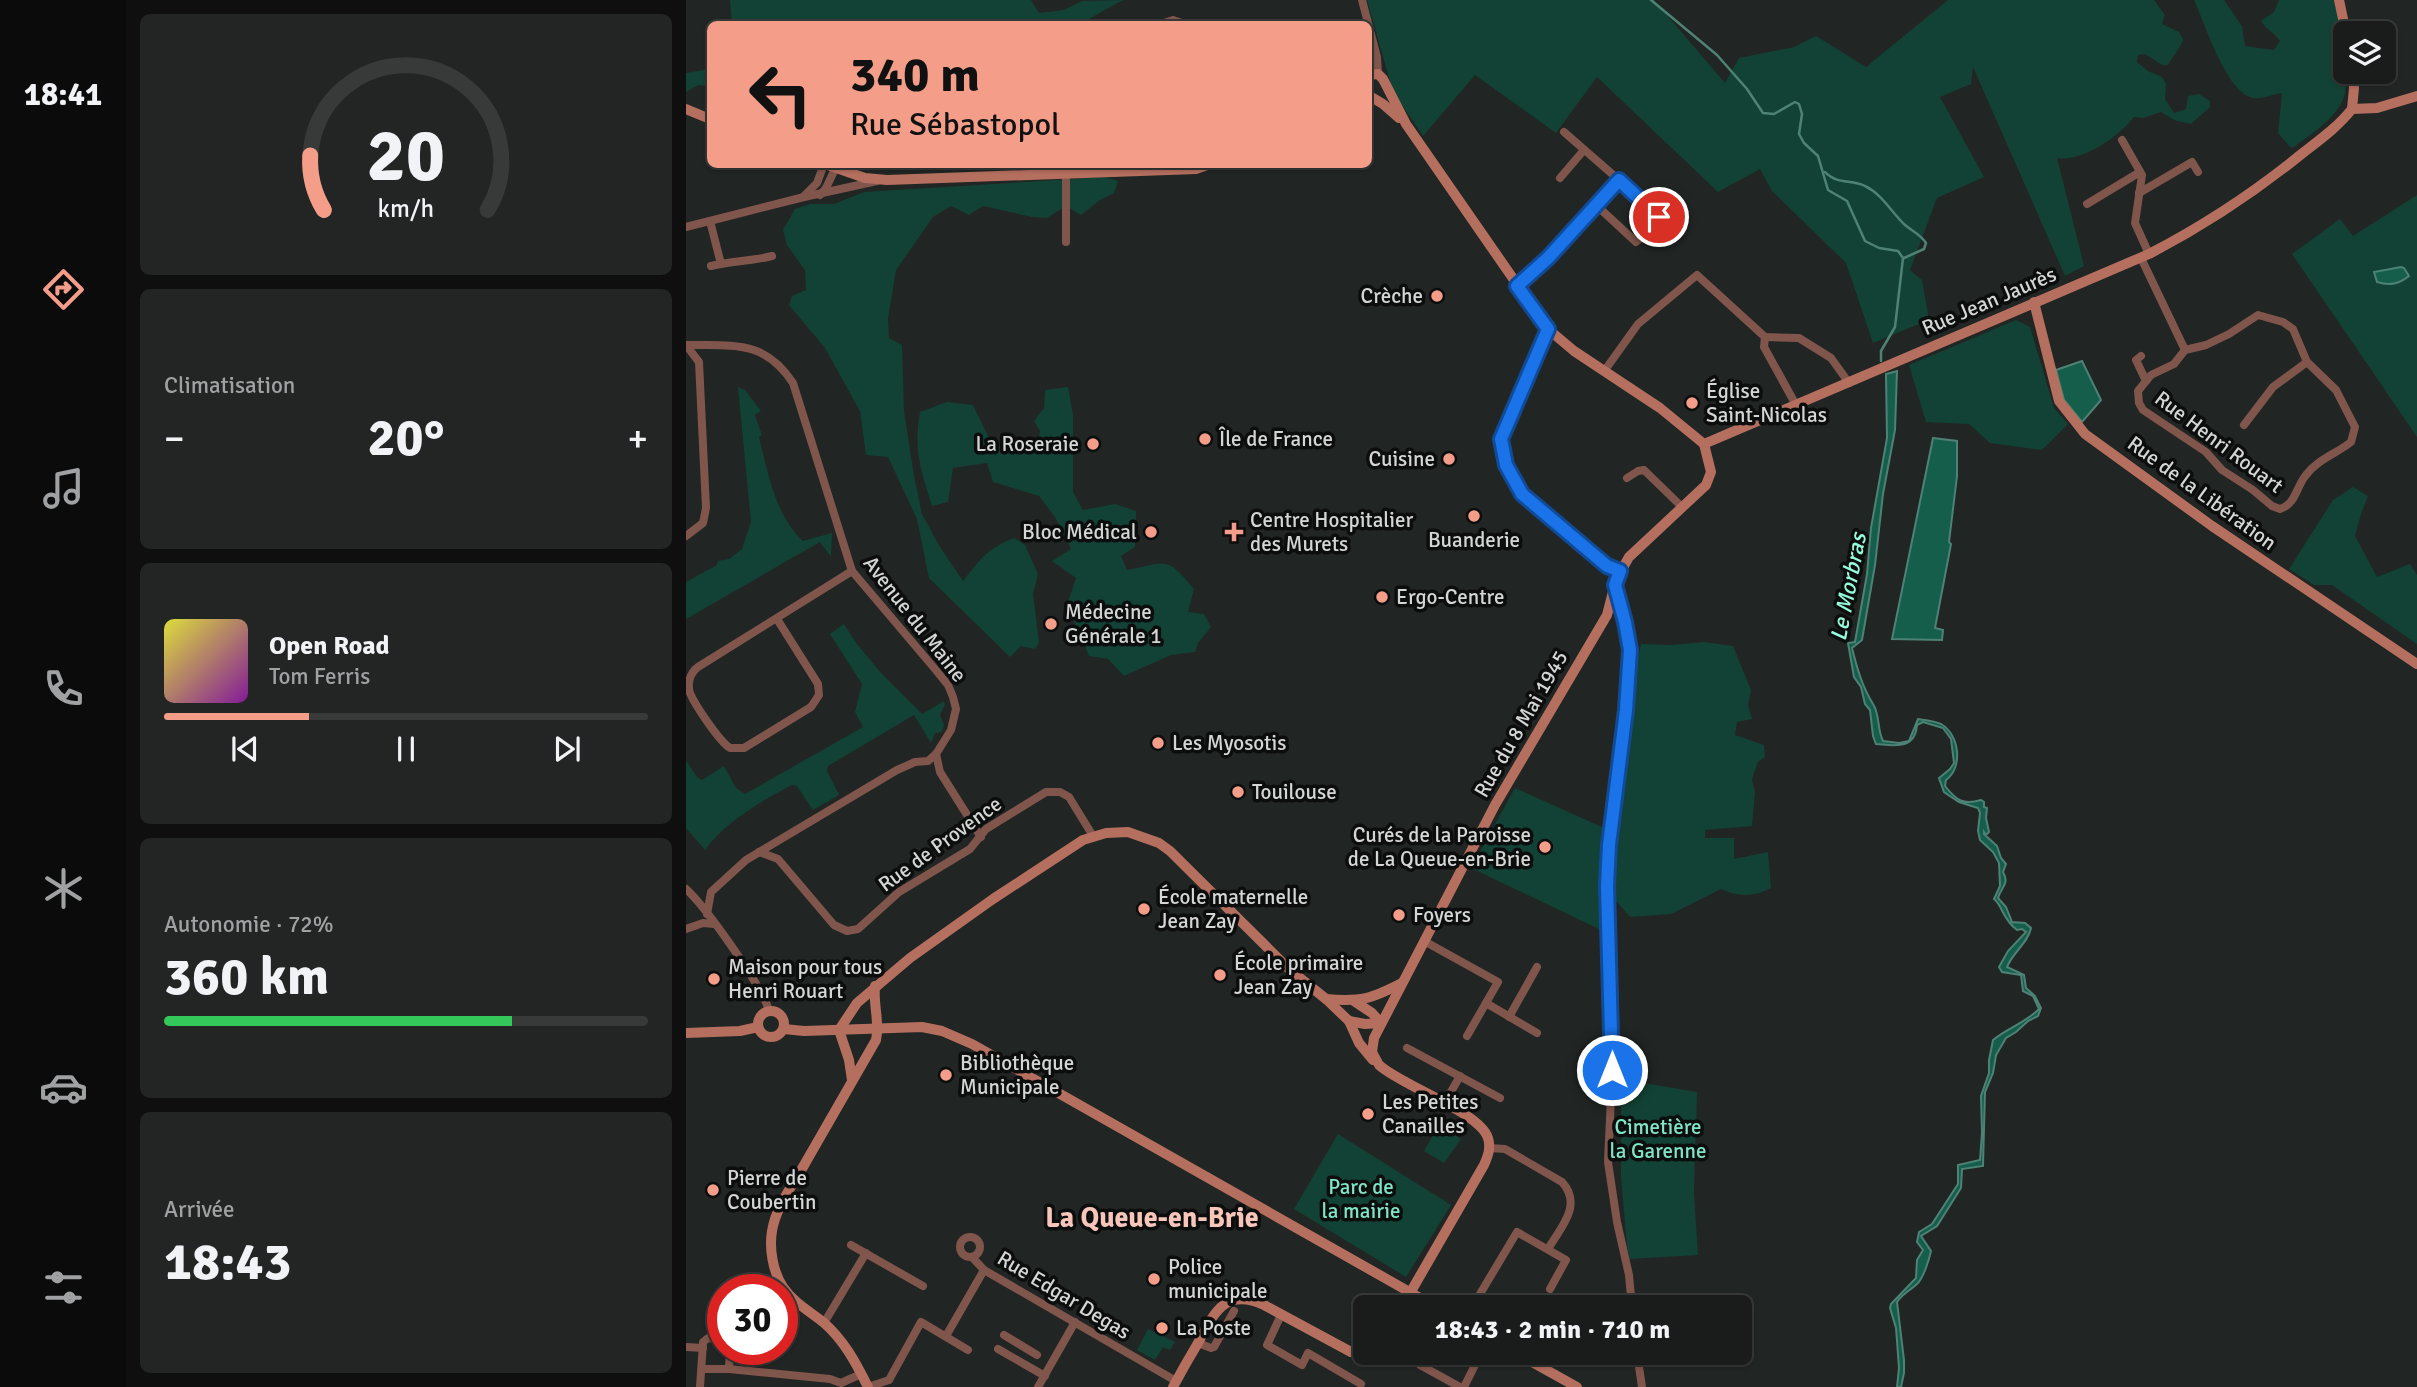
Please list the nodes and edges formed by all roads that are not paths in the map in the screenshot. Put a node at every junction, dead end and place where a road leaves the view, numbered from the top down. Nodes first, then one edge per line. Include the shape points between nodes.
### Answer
1 (1362, 0) edge
2 (2339, 0) edge
3 (1368, 21) edge
4 (2343, 21) edge
5 (1372, 38) edge
6 (1377, 77) edge
7 (2354, 84) edge
8 (1372, 95) edge
9 (2417, 96) edge
10 (1372, 98) edge
11 (686, 109) edge
12 (2351, 109) junction
13 (707, 118) edge
14 (1406, 124) junction
15 (1564, 132) dead end
16 (2122, 140) dead end
17 (1584, 150) junction
18 (827, 168) edge
19 (828, 168) edge
20 (834, 168) edge
21 (1157, 168) edge
22 (2140, 172) junction
23 (2198, 172) dead end
24 (1066, 174) junction
25 (1560, 178) dead end
26 (880, 180) junction
27 (1619, 180) junction
28 (2139, 193) junction
29 (820, 195) junction
30 (804, 197) junction
31 (2087, 204) dead end
32 (1596, 205) junction
33 (710, 220) junction
34 (686, 227) edge
35 (1066, 242) dead end
36 (772, 256) dead end
37 (2145, 256) junction
38 (721, 264) junction
39 (711, 266) dead end
40 (1517, 286) junction
41 (2034, 302) junction
42 (1548, 329) junction
43 (1765, 337) junction
44 (686, 345) edge
45 (2185, 350) junction
46 (2141, 356) dead end
47 (2307, 362) junction
48 (1605, 370) junction
49 (2146, 381) junction
50 (1849, 383) junction
51 (1796, 405) junction
52 (2244, 425) dead end
53 (1704, 444) junction
54 (1628, 478) dead end
55 (1682, 507) junction
56 (686, 536) edge
57 (852, 571) junction
58 (1617, 579) junction
59 (1607, 615) junction
60 (777, 618) junction
61 (1625, 622) junction
62 (2417, 664) edge
63 (936, 754) junction
64 (1093, 836) junction
65 (981, 837) junction
66 (779, 839) junction
67 (759, 852) junction
68 (778, 859) junction
69 (686, 889) edge
70 (711, 892) junction
71 (694, 897) junction
72 (707, 914) junction
73 (714, 923) junction
74 (686, 929) edge
75 (1424, 941) junction
76 (1537, 967) dead end
77 (1402, 983) junction
78 (875, 986) junction
79 (1326, 999) junction
80 (1354, 1001) junction
81 (1486, 1003) junction
82 (769, 1011) junction
83 (1509, 1017) junction
84 (1349, 1021) junction
85 (1381, 1023) junction
86 (758, 1027) junction
87 (784, 1029) junction
88 (878, 1029) junction
89 (839, 1031) junction
90 (686, 1033) edge
91 (1537, 1033) dead end
92 (1466, 1037) dead end
93 (1407, 1048) dead end
94 (1378, 1065) junction
95 (1460, 1076) junction
96 (852, 1080) junction
97 (1500, 1098) dead end
98 (1444, 1104) junction
99 (1489, 1148) junction
100 (851, 1245) dead end
101 (1548, 1249) junction
102 (866, 1254) junction
103 (972, 1257) dead end
104 (984, 1270) junction
105 (923, 1286) dead end
106 (1550, 1289) dead end
107 (1410, 1292) junction
108 (1408, 1295) edge
109 (1415, 1295) edge
110 (1479, 1295) edge
111 (1631, 1295) edge
112 (1234, 1311) dead end
113 (1281, 1315) junction
114 (1075, 1322) junction
115 (824, 1323) junction
116 (1004, 1335) dead end
117 (946, 1336) junction
118 (707, 1339) edge
119 (1198, 1343) junction
120 (686, 1347) edge
121 (703, 1348) junction
122 (1025, 1348) junction
123 (998, 1349) dead end
124 (968, 1350) dead end
125 (1353, 1352) edge
126 (1037, 1355) dead end
127 (1019, 1361) junction
128 (729, 1365) edge
129 (1420, 1365) dead end
130 (1474, 1365) edge
131 (1538, 1365) edge
132 (1638, 1365) edge
133 (702, 1369) junction
134 (729, 1369) junction
135 (862, 1374) junction
136 (1045, 1376) junction
137 (891, 1384) edge
138 (1361, 1384) dead end
139 (1174, 1385) edge
140 (1641, 1386) edge
141 (700, 1387) edge
142 (868, 1387) edge
143 (1038, 1387) edge
144 (1462, 1387) edge
145 (1577, 1387) edge

1 - 3 street
2 - 4 main road
5 - 6 street
6 - 8 main road via 1382,92
6 - 14 main road
7 - 12 main road
9 - 12 main road
10 - 14 main road
11 - 13 main road
12 - 37 main road, Rue Jean Jaurès via 2333,130 2235,205
14 - 40 main road
15 - 17 street
16 - 22 street
17 - 25 street
17 - 27 street
18 - 30 street
19 - 29 street via 826,188
20 - 26 main road
21 - 24 main road
22 - 28 street
22 - 31 street
23 - 28 street via 2192,162
24 - 26 main road
24 - 35 street
26 - 29 street
27 - 32 street
27 - 32 street via 1659,217 1658,224 1636,242
28 - 37 street via 2135,223
29 - 30 street
30 - 33 street
32 - 40 street
33 - 34 street
33 - 38 street
36 - 38 street
37 - 41 main road, Rue Jean Jaurès
37 - 45 street
38 - 39 street
40 - 42 main road
41 - 50 main road, Rue Jean Jaurès
41 - 62 main road, Rue de la Libération via 2059,401 2085,433 2212,526
42 - 48 main road
42 - 58 main road via 1501,439 1506,465 1522,494
43 - 48 street via 1697,275 1638,324
43 - 50 street via 1799,338 1831,358
43 - 51 street via 1764,347
44 - 56 street via 699,362 706,508 703,523
44 - 57 street, Avenue du Maine via 743,346 782,366 793,383
45 - 47 street, Rue Henri Rouart via 2206,345 2262,315 2293,329
45 - 49 street, Rue Henri Rouart via 2174,364
46 - 49 street via 2136,360
47 - 49 street, Rue Henri Rouart via 2336,390 2355,433 2348,445 2311,469 2292,502 2280,509 2143,410 2138,391
47 - 52 street, Rue Henri Rouart via 2273,387
48 - 53 main road
50 - 51 main road, Rue Jean Jaurès
51 - 53 main road, Rue Jean Jaurès
53 - 55 main road via 1709,480
54 - 55 street via 1644,470
55 - 58 main road via 1629,557
57 - 60 street
57 - 63 street, Avenue du Maine via 948,685 956,709 954,722
58 - 59 main road, Rue du 8 Mai 1945
58 - 61 street
59 - 61 street via 1615,613
59 - 75 main road, Rue du 8 Mai 1945 via 1495,805
60 - 60 street via 692,672 690,692 718,738 730,748 744,748 811,706 819,695 818,684
61 - 111 street via 1630,650 1626,710 1607,886 1613,1053 1608,1162
63 - 65 street via 940,772
63 - 66 street via 897,770
64 - 65 street, Rue de Provence via 1069,797 1054,791 986,828
64 - 78 main road via 944,932
64 - 79 main road via 1128,832 1159,843 1282,963
65 - 68 street, Rue de Provence via 971,849 899,892 852,931 834,925
66 - 67 street
66 - 68 street
67 - 68 street, Rue de Provence
67 - 70 street
69 - 71 street
70 - 71 street
70 - 72 street
71 - 72 street
72 - 73 street
73 - 74 street
73 - 82 street via 760,989
75 - 77 main road, Rue du 8 Mai 1945
75 - 81 street via 1498,982
76 - 83 street
77 - 80 main road
77 - 85 main road, Rue du 8 Mai 1945
78 - 88 main road
78 - 89 main road
79 - 80 main road
79 - 84 main road
80 - 85 main road
81 - 83 street
81 - 92 street
82 - 86 main road via 759,1018
82 - 87 main road via 782,1016
83 - 91 street
84 - 85 main road
84 - 94 main road via 1362,1048
85 - 94 main road, Rue du 8 Mai 1945 via 1371,1044
86 - 87 main road via 770,1038
86 - 90 main road
87 - 89 main road
88 - 89 main road
88 - 96 main road
88 - 107 main road via 922,1027 972,1044
89 - 96 main road
93 - 95 street
94 - 98 main road
95 - 97 street
95 - 98 street
96 - 115 main road via 785,1199 770,1242 782,1286
98 - 99 main road via 1480,1125
99 - 101 street via 1505,1149 1568,1188 1571,1207
99 - 107 main road via 1484,1165
100 - 102 street
101 - 106 street via 1566,1260
101 - 110 street via 1517,1231
102 - 105 street
102 - 115 street
103 - 104 street, Rue Edgar Degas
104 - 114 street, Rue Edgar Degas
104 - 117 street
107 - 108 main road
107 - 109 main road
112 - 119 street via 1214,1346
113 - 119 main road via 1251,1299 1230,1301 1216,1310
113 - 125 main road
113 - 138 street via 1268,1345 1302,1365 1308,1353
114 - 136 street
114 - 139 street, Rue Edgar Degas
115 - 135 main road
116 - 122 street
117 - 124 street
117 - 137 street via 921,1322
118 - 121 street
119 - 139 main road
120 - 121 street
121 - 133 street
122 - 126 street
122 - 127 street
123 - 127 street
127 - 136 street
128 - 134 street
129 - 144 street
130 - 144 street
131 - 145 main road
132 - 140 street
133 - 134 street
133 - 141 street
134 - 135 street via 841,1383
135 - 142 main road
136 - 143 street
137 - 142 street

